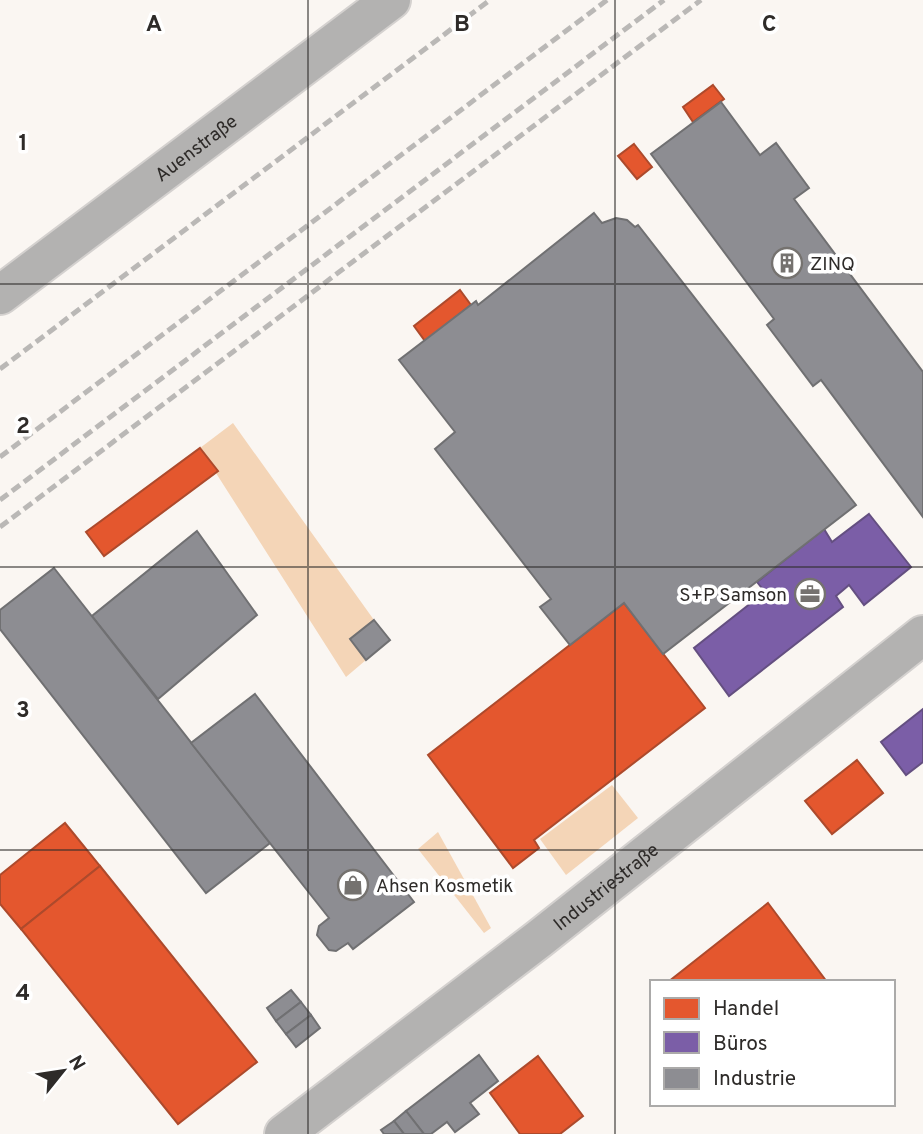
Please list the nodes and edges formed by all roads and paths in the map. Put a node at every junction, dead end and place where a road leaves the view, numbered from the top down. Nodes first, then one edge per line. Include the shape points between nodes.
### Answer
1 (391, 0) edge
2 (0, 295) edge
3 (923, 635) edge
4 (284, 1134) edge

1 - 2 street, Auenstraße
3 - 4 street, Industriestraße

